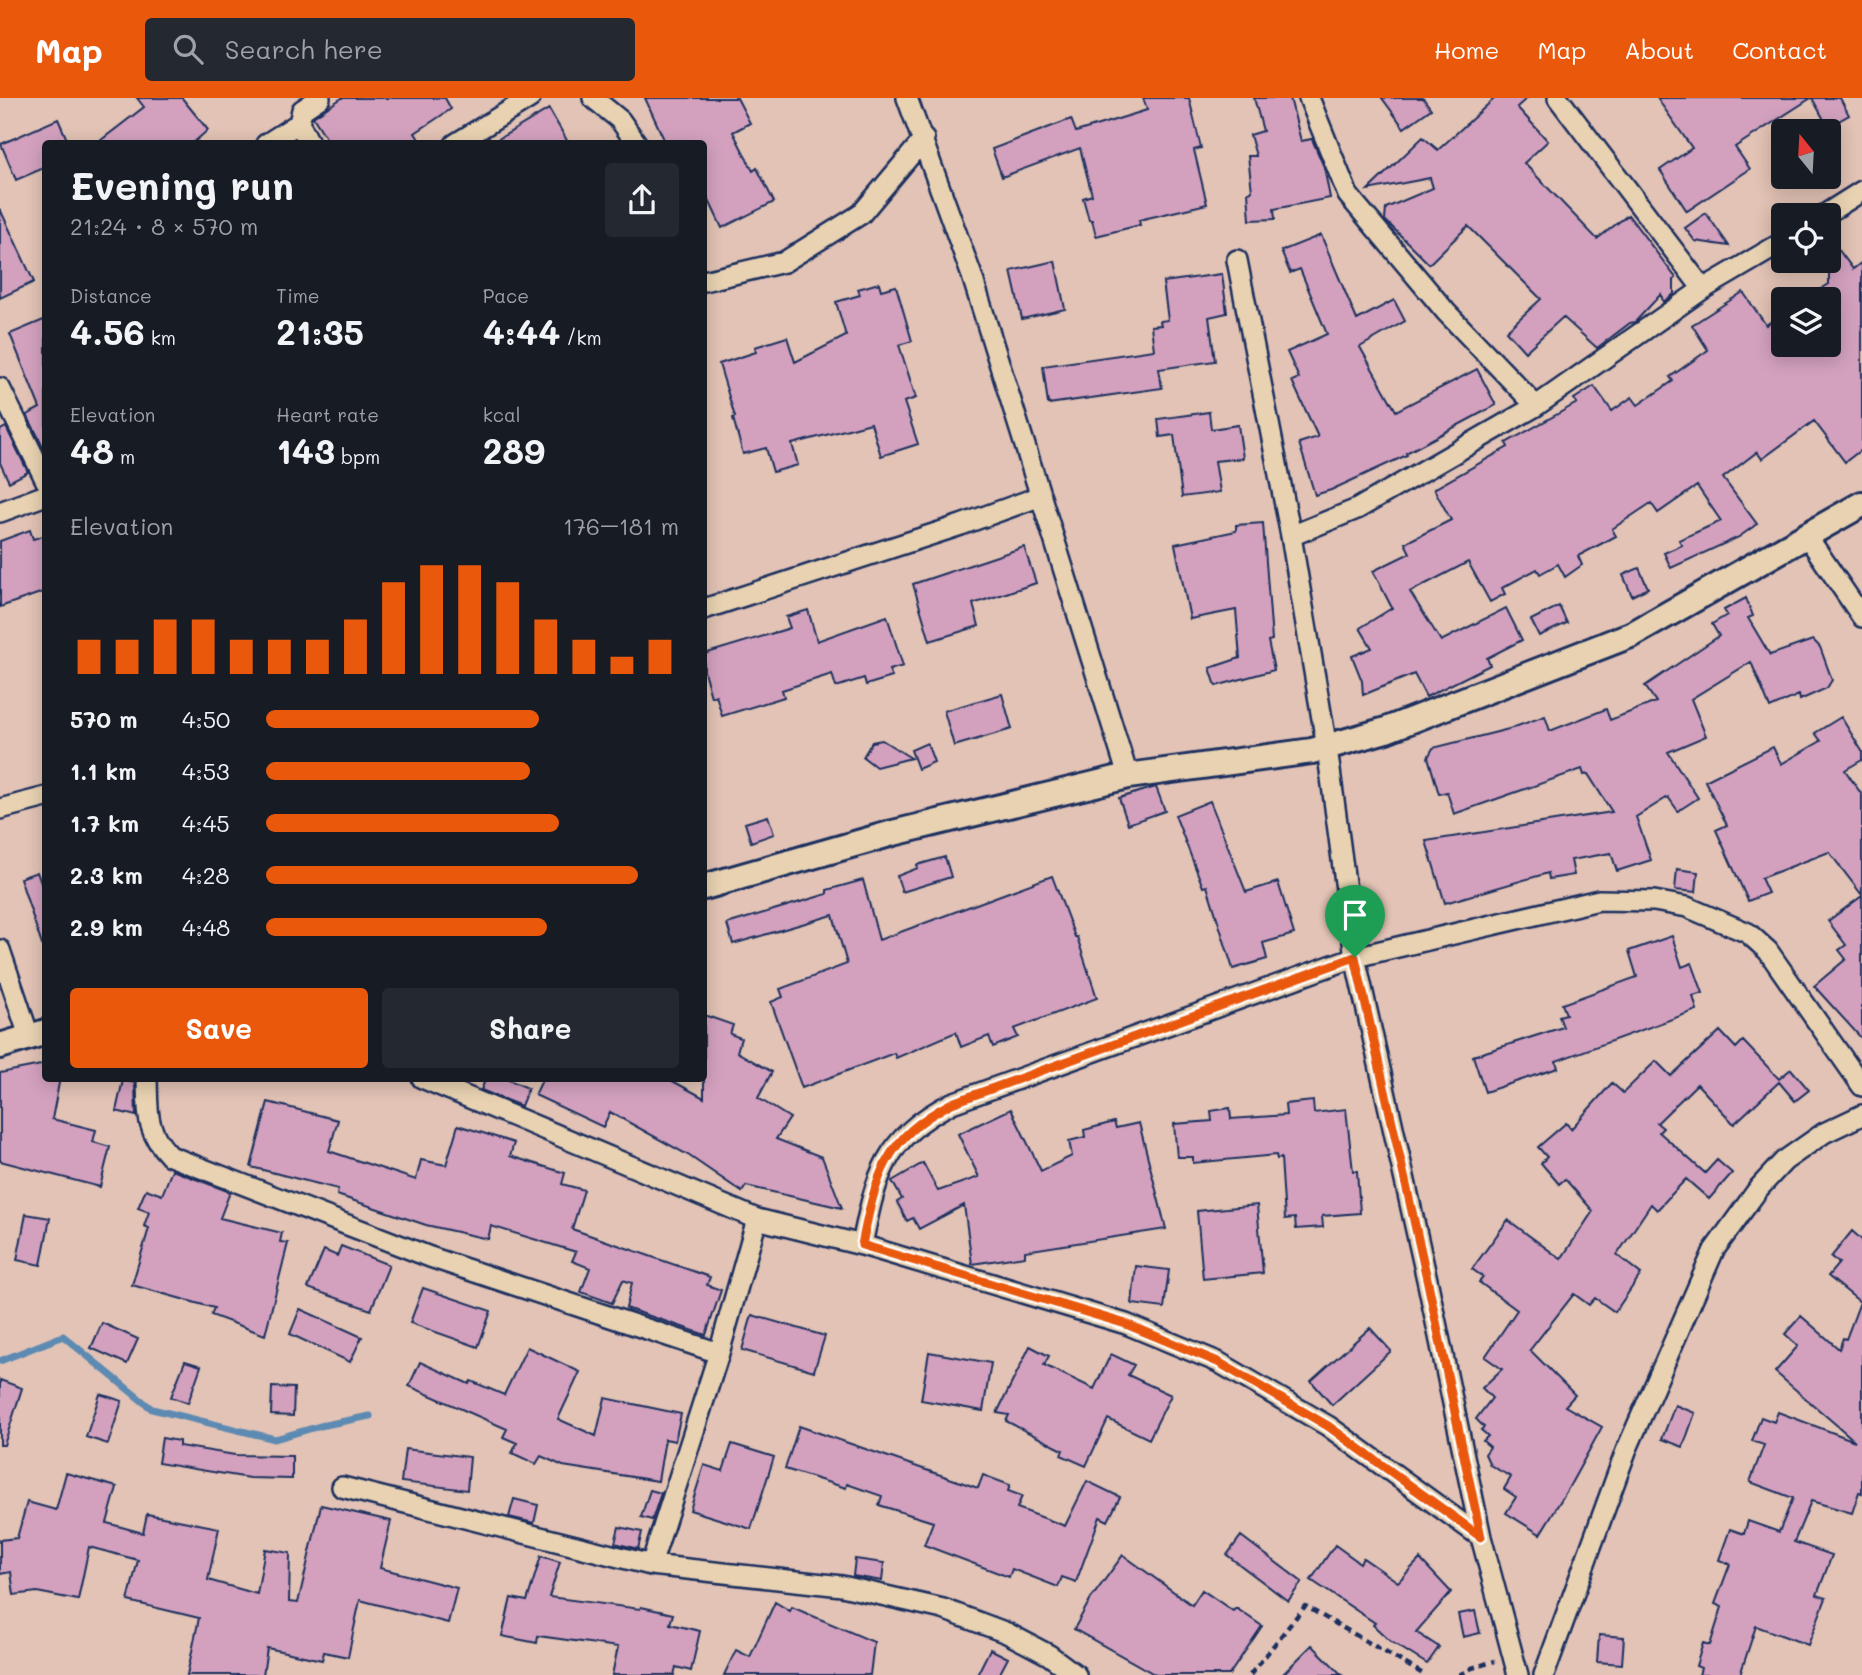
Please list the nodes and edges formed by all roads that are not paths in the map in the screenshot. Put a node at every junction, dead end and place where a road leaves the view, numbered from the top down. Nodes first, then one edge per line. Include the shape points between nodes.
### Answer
1 (320, 98) edge
2 (530, 98) edge
3 (593, 98) edge
4 (907, 98) edge
5 (1309, 98) edge
6 (1558, 98) edge
7 (299, 123) junction
8 (923, 139) junction
9 (272, 140) edge
10 (308, 140) edge
11 (462, 140) edge
12 (634, 140) edge
13 (1862, 191) edge
14 (1841, 204) edge
15 (1771, 249) edge
16 (1237, 260) dead end
17 (707, 278) edge
18 (1703, 289) junction
19 (0, 388) edge
20 (1536, 406) junction
21 (42, 473) edge
22 (42, 496) edge
23 (1041, 496) junction
24 (1862, 504) edge
25 (0, 512) edge
26 (1807, 536) junction
27 (1291, 537) junction
28 (707, 608) edge
29 (1862, 617) edge
30 (1327, 748) junction
31 (1128, 776) junction
32 (42, 798) edge
33 (0, 809) edge
34 (707, 886) edge
35 (0, 950) edge
36 (1355, 957) junction
37 (37, 1034) edge
38 (0, 1046) edge
39 (147, 1082) edge
40 (432, 1082) edge
41 (1862, 1086) edge
42 (1862, 1115) edge
43 (757, 1219) junction
44 (862, 1245) junction
45 (719, 1353) junction
46 (342, 1486) dead end
47 (1481, 1537) junction
48 (651, 1565) junction
49 (1516, 1666) edge
50 (1076, 1675) edge
51 (1544, 1675) edge

1 - 7 street via 302,110
2 - 11 street
3 - 12 street via 620,120
4 - 8 street
5 - 20 street via 1348,195 1446,312
6 - 18 street
7 - 9 street
7 - 10 street
8 - 17 street via 861,214 784,262
8 - 23 street via 972,276
13 - 14 street
15 - 18 street
16 - 27 street
18 - 20 street
19 - 21 street
20 - 27 street via 1357,509
22 - 25 street
23 - 28 street
23 - 31 street
24 - 26 street
26 - 29 street
26 - 30 street via 1633,634 1386,730
27 - 30 street
30 - 31 street
30 - 36 street
31 - 34 street via 893,833
32 - 33 street
35 - 37 street
36 - 41 street via 1599,900 1688,907 1748,933 1768,951
36 - 44 street via 952,1103 930,1115 908,1132 878,1176
36 - 47 street
37 - 38 street
39 - 45 street via 149,1126 170,1156 430,1257
40 - 43 street
42 - 51 street via 1824,1133 1784,1161 1714,1250 1626,1451
43 - 44 street
43 - 45 street
44 - 47 street via 1126,1324 1218,1362 1328,1426
45 - 48 street
46 - 48 street
47 - 49 street
48 - 50 street via 842,1586 943,1609 1007,1633

